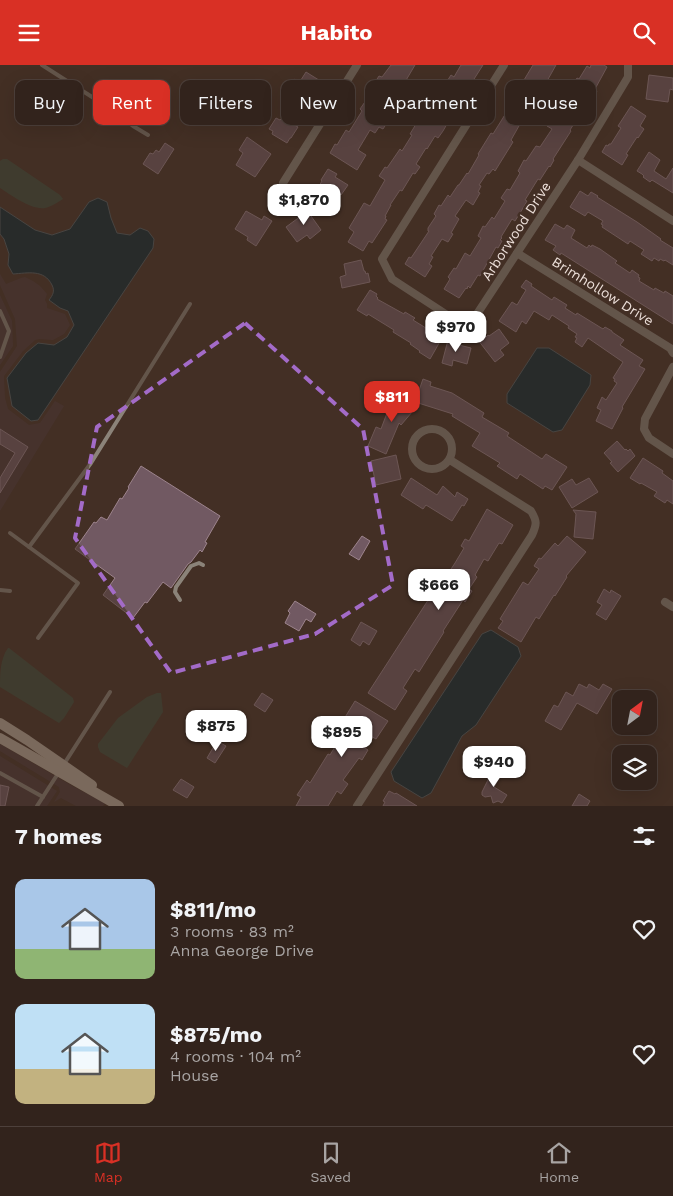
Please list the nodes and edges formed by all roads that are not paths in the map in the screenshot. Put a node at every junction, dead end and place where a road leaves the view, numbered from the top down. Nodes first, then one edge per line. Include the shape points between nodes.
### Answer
1 (42, 65) edge
2 (357, 65) edge
3 (504, 65) edge
4 (628, 65) edge
5 (148, 135) dead end
6 (578, 160) junction
7 (283, 183) dead end
8 (673, 221) edge
9 (517, 253) junction
10 (190, 304) dead end
11 (0, 311) edge
12 (673, 353) edge
13 (0, 357) edge
14 (673, 367) edge
15 (673, 454) edge
16 (450, 460) junction
17 (10, 533) dead end
18 (29, 547) junction
19 (202, 565) dead end
20 (0, 590) edge
21 (10, 591) dead end
22 (180, 600) dead end
23 (665, 602) dead end
24 (673, 607) edge
25 (38, 638) dead end
26 (110, 692) dead end
27 (0, 723) edge
28 (0, 737) edge
29 (62, 769) junction
30 (0, 773) edge
31 (43, 797) junction
32 (114, 803) edge
33 (37, 806) edge
34 (357, 806) edge

1 - 5 lane
2 - 7 street
3 - 9 street, Arborwood Drive via 382,259 392,279 458,322 475,317
4 - 6 street, Arborwood Drive via 628,77
6 - 8 street
6 - 9 street, Arborwood Drive
9 - 12 street, Brimhollow Drive via 670,348
10 - 18 lane via 91,463
11 - 13 lane via 9,331
14 - 15 street via 645,419 644,429 649,438
16 - 16 street via 452,445 448,437 435,429 420,433 412,445 415,460 423,467 438,469
16 - 34 street via 530,511 536,519 535,528
17 - 18 lane
18 - 25 lane via 78,583
19 - 22 lane via 195,563 191,566 176,587
20 - 21 lane
23 - 24 street
26 - 29 lane
27 - 29 main road
28 - 29 main road
29 - 31 lane
29 - 32 main road via 95,787
30 - 31 lane
31 - 33 lane

